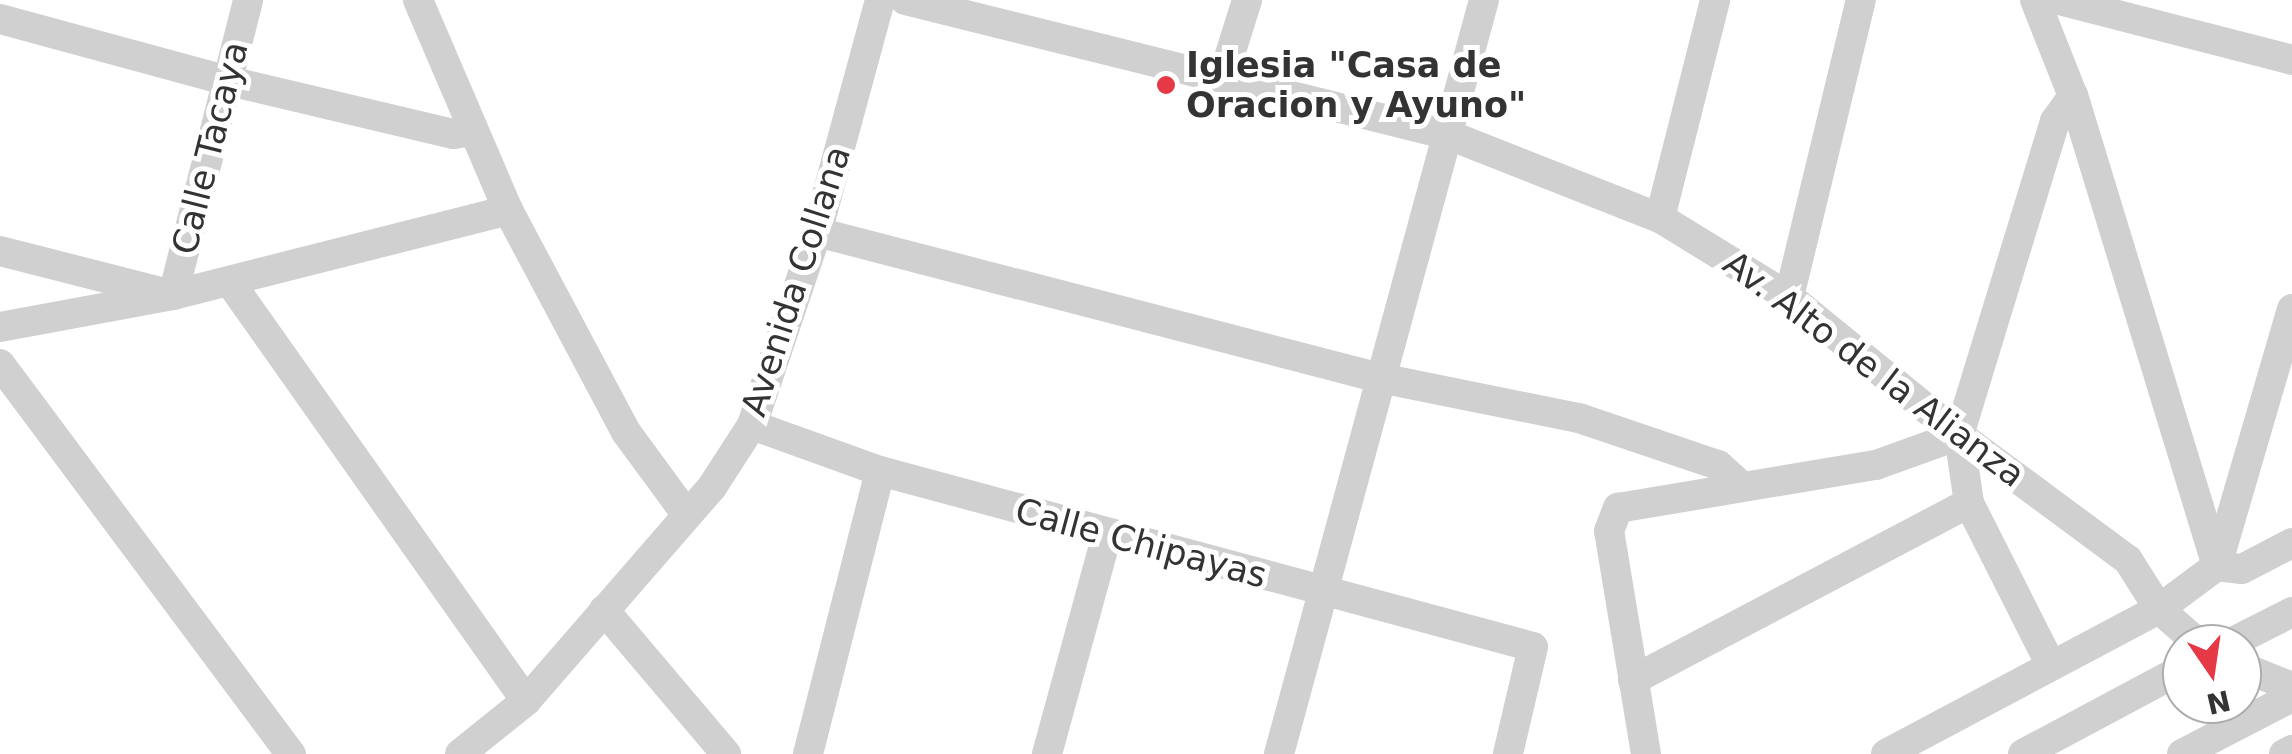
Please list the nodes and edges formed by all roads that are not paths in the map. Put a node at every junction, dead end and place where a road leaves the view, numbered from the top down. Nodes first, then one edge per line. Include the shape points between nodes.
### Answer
1 (248, 0) edge
2 (418, 0) edge
3 (880, 0) edge
4 (906, 0) edge
5 (1247, 0) edge
6 (1484, 0) edge
7 (1715, 0) edge
8 (1860, 0) edge
9 (2035, 0) edge
10 (2059, 0) edge
11 (0, 19) edge
12 (2292, 60) edge
13 (225, 80) junction
14 (1222, 80) junction
15 (2074, 96) junction
16 (473, 132) junction
17 (1449, 135) junction
18 (508, 210) junction
19 (1660, 218) junction
20 (817, 232) junction
21 (0, 251) edge
22 (230, 282) junction
23 (173, 296) junction
24 (1789, 297) junction
25 (2292, 309) edge
26 (0, 327) edge
27 (0, 364) edge
28 (1380, 378) junction
29 (752, 425) junction
30 (1959, 435) junction
31 (880, 472) junction
32 (1741, 486) junction
33 (1969, 503) junction
34 (687, 515) junction
35 (1108, 534) junction
36 (2292, 544) edge
37 (2216, 566) junction
38 (1323, 592) junction
39 (2159, 609) junction
40 (604, 610) junction
41 (2292, 612) edge
42 (2176, 624) edge
43 (2262, 627) edge
44 (2051, 665) junction
45 (2262, 675) edge
46 (1633, 680) junction
47 (2162, 680) edge
48 (2292, 687) edge
49 (2292, 697) edge
50 (526, 701) junction
51 (2292, 750) edge
52 (291, 754) edge
53 (460, 754) edge
54 (726, 754) edge
55 (808, 754) edge
56 (1046, 754) edge
57 (1279, 754) edge
58 (1508, 754) edge
59 (1646, 754) edge
60 (1886, 754) edge
61 (2023, 754) edge
62 (2182, 754) edge
63 (2284, 754) edge

1 - 13 street, Calle Tacaya
2 - 16 street
3 - 20 street, Avenida Collana
4 - 14 street, Av. Alto de la Alianza
5 - 14 street
6 - 17 street
7 - 19 street
8 - 24 street
9 - 15 street
10 - 12 street
11 - 13 street
13 - 16 street via 454,134
13 - 23 street, Calle Tacaya
14 - 17 street, Av. Alto de la Alianza
15 - 30 street via 2055,121
15 - 37 street
16 - 18 street
17 - 19 street, Av. Alto de la Alianza
17 - 28 street
18 - 22 street
18 - 34 street via 626,432
19 - 24 street, Av. Alto de la Alianza
20 - 28 street
20 - 29 street, Avenida Collana
21 - 23 street
22 - 23 street
22 - 50 street
23 - 26 street
24 - 30 street, Av. Alto de la Alianza
25 - 37 street
27 - 52 street
28 - 32 street via 1579,418 1718,465
28 - 38 street
29 - 31 street, Calle Chipayas
29 - 34 street, Avenida Collana
30 - 32 street via 1876,465
30 - 33 street
30 - 39 street, Av. Alto de la Alianza via 2128,560
31 - 35 street, Calle Chipayas
31 - 55 street
32 - 46 street via 1631,502 1614,514 1609,531
33 - 44 street
33 - 46 street
34 - 40 street, Avenida Collana
35 - 38 street, Calle Chipayas
35 - 56 street
36 - 37 street via 2242,569
37 - 39 street
38 - 57 street
38 - 58 street, Calle Chipayas via 1533,647
39 - 42 street, Av. Alto de la Alianza
39 - 44 street
40 - 50 street, Avenida Collana
40 - 54 street
41 - 43 street
44 - 60 street
45 - 48 street
46 - 59 street
47 - 61 street
49 - 62 street
50 - 53 street, Avenida Collana
51 - 63 street

